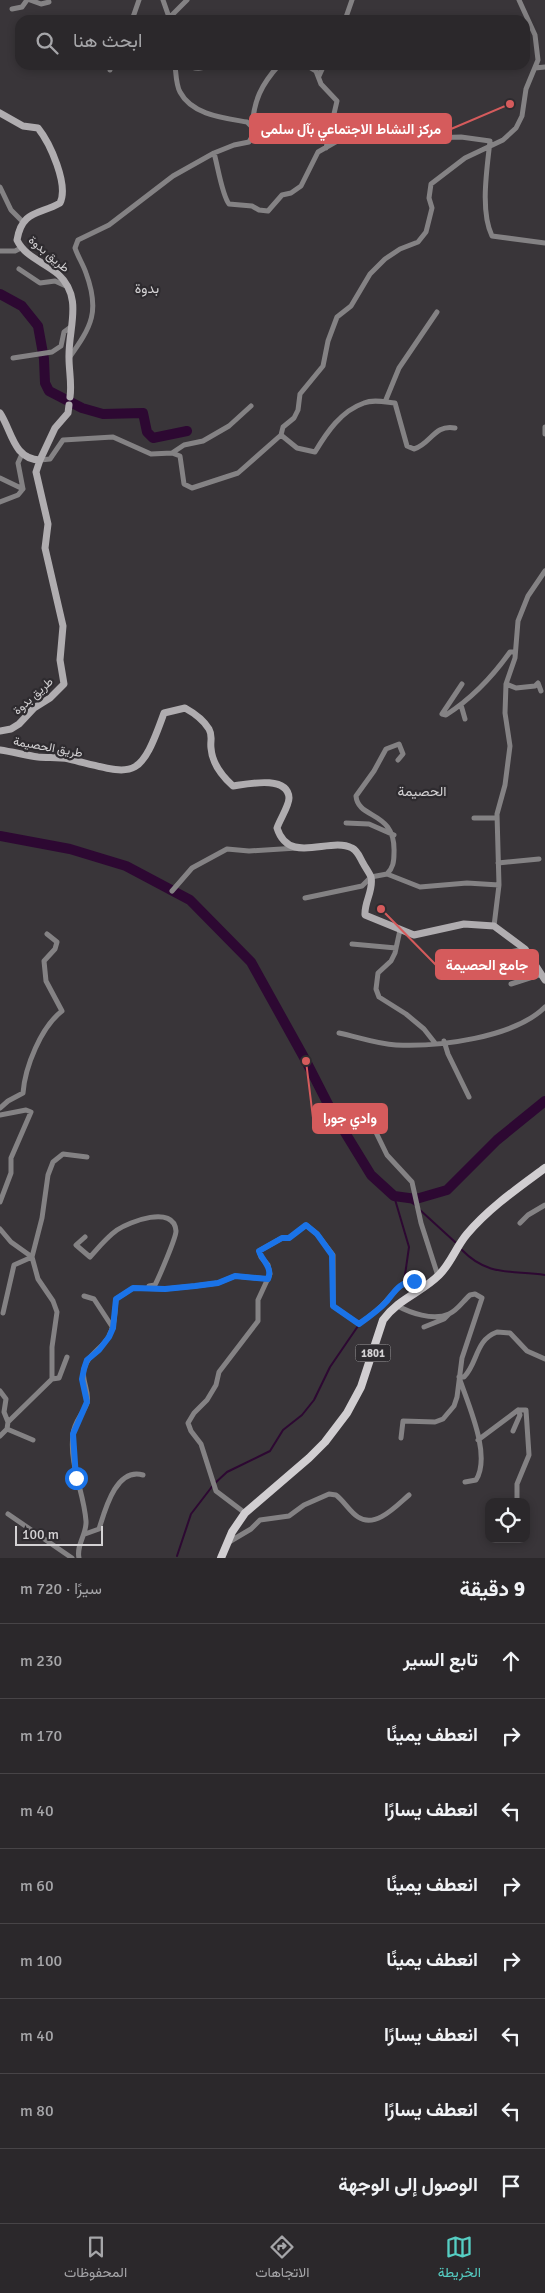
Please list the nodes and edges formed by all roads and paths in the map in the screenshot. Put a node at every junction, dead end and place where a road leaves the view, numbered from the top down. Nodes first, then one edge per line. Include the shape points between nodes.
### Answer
1 (28, 0) edge
2 (139, 0) edge
3 (163, 0) edge
4 (187, 0) edge
5 (352, 0) edge
6 (519, 0) edge
7 (49, 2) dead end
8 (12, 9) dead end
9 (134, 15) edge
10 (169, 15) edge
11 (174, 15) edge
12 (347, 15) edge
13 (526, 15) edge
14 (530, 24) edge
15 (545, 67) edge
16 (535, 68) junction
17 (176, 70) edge
18 (274, 70) edge
19 (314, 70) edge
20 (321, 70) edge
21 (318, 76) junction
22 (0, 113) edge
23 (252, 127) junction
24 (489, 147) junction
25 (326, 148) junction
26 (214, 153) junction
27 (0, 187) edge
28 (22, 221) junction
29 (545, 243) edge
30 (21, 248) junction
31 (0, 251) edge
32 (19, 269) dead end
33 (68, 287) junction
34 (437, 312) dead end
35 (72, 326) junction
36 (13, 358) dead end
37 (69, 358) junction
38 (70, 397) joint
39 (385, 402) junction
40 (69, 405) joint
41 (251, 406) dead end
42 (0, 413) edge
43 (545, 427) edge
44 (454, 428) dead end
45 (545, 434) edge
46 (281, 436) junction
47 (172, 453) junction
48 (22, 454) junction
49 (40, 460) junction
50 (0, 478) edge
51 (23, 488) junction
52 (0, 502) edge
53 (545, 571) edge
54 (515, 652) junction
55 (462, 684) dead end
56 (506, 684) junction
57 (541, 691) dead end
58 (461, 705) junction
59 (465, 719) dead end
60 (0, 731) edge
61 (0, 750) edge
62 (398, 760) dead end
63 (474, 818) dead end
64 (497, 818) junction
65 (346, 822) dead end
66 (394, 836) junction
67 (297, 848) junction
68 (539, 859) dead end
69 (498, 863) junction
70 (387, 874) junction
71 (371, 877) junction
72 (499, 885) junction
73 (172, 891) dead end
74 (305, 898) dead end
75 (494, 926) junction
76 (400, 930) junction
77 (47, 934) dead end
78 (352, 944) dead end
79 (396, 948) junction
80 (526, 950) junction
81 (464, 961) dead end
82 (543, 977) edge
83 (511, 984) dead end
84 (545, 1007) edge
85 (339, 1033) dead end
86 (444, 1042) junction
87 (436, 1043) junction
88 (469, 1097) dead end
89 (0, 1108) edge
90 (0, 1116) edge
91 (369, 1118) dead end
92 (87, 1158) dead end
93 (545, 1168) edge
94 (0, 1202) edge
95 (545, 1204) edge
96 (520, 1223) dead end
97 (0, 1229) edge
98 (85, 1237) dead end
99 (32, 1257) junction
100 (438, 1276) junction
101 (268, 1279) junction
102 (426, 1286) junction
103 (147, 1287) junction
104 (84, 1296) dead end
105 (396, 1304) junction
106 (4, 1313) dead end
107 (449, 1314) junction
108 (424, 1327) dead end
109 (113, 1328) junction
110 (68, 1357) dead end
111 (545, 1359) edge
112 (459, 1376) junction
113 (52, 1379) junction
114 (0, 1391) edge
115 (518, 1410) junction
116 (8, 1422) junction
117 (7, 1429) junction
118 (513, 1431) dead end
119 (0, 1436) edge
120 (401, 1438) dead end
121 (33, 1440) dead end
122 (478, 1440) junction
123 (143, 1475) dead end
124 (465, 1482) dead end
125 (409, 1495) dead end
126 (517, 1498) edge
127 (245, 1513) junction
128 (8, 1514) dead end
129 (85, 1534) junction
130 (226, 1544) junction
131 (72, 1558) edge
132 (80, 1558) edge
133 (221, 1558) edge

1 - 7 street via 41,4
1 - 8 street via 22,7
2 - 9 street
3 - 10 street
4 - 11 street
5 - 12 street
6 - 13 street
14 - 16 street via 535,35 538,60
15 - 16 street
16 - 24 street via 516,128
17 - 23 street via 179,91 188,104 200,111 247,122
18 - 23 street via 265,80 254,107
19 - 21 street
20 - 21 street
21 - 25 street via 337,101
22 - 28 street, طريق بدوة via 22,126 38,128 62,178 64,196 60,203
23 - 26 street via 248,142
24 - 25 street via 490,141 481,138 430,138 399,131 367,130 353,132
24 - 29 street via 485,209 486,224 492,236
24 - 46 street via 465,158 431,184 429,198 432,208 426,232 418,242 385,259 370,274 351,306 337,317 322,366 300,394 298,410 283,427
25 - 26 street via 313,158 301,186 291,194 282,194 268,211 229,204 223,196 223,181
26 - 37 street via 173,176 109,225 78,240 75,248 95,305 90,327
27 - 28 street via 11,210
28 - 30 street, طريق بدوة via 17,240
30 - 31 street
30 - 33 street, طريق بدوة via 57,273
32 - 33 street via 40,283 55,281
33 - 35 street, طريق بدوة via 73,300
34 - 39 street via 399,368
35 - 36 street via 64,332 61,346 52,352
35 - 37 street, طريق بدوة
37 - 38 street, طريق بدوة
38 - 40 street, طريق بدوة
39 - 44 street via 395,403 407,446 414,450 425,446 441,428
39 - 46 street via 364,402 340,417 315,452 297,448
40 - 49 street, طريق بدوة via 68,413 55,428
41 - 47 street via 229,426
42 - 48 street via 12,441
43 - 45 street
46 - 47 street via 238,473 192,488 184,484 180,456
47 - 49 street via 151,454 113,437 79,438 63,440 50,459
48 - 49 street via 31,460
48 - 51 street via 18,463
49 - 60 street, طريق بدوة via 36,472 48,524 45,548 63,626 60,660 64,684 19,724
50 - 51 street
51 - 52 street via 18,495
53 - 54 street via 528,596 518,621
54 - 56 street
54 - 58 street via 510,652
55 - 58 street via 442,714 446,715
56 - 57 street via 516,688 538,683
56 - 64 street via 505,713 510,746
58 - 59 street
61 - 67 street, طريق الحصيمة via 126,771 146,758 164,713 185,708 208,727 216,764 233,786 270,782 288,791 289,800 277,828 280,837
62 - 66 street via 403,754 401,748 399,744 392,745 356,796 356,802 390,827
63 - 64 street
64 - 69 street
65 - 66 street via 369,824
66 - 70 street via 393,865
67 - 71 street via 351,847 357,851
67 - 73 street via 249,851 227,848 192,868
68 - 69 street
69 - 72 street
70 - 71 street
70 - 72 street via 420,887 460,883
71 - 74 street via 362,886
71 - 76 street via 365,915
72 - 75 street
75 - 76 street via 464,924 414,935
75 - 80 street
76 - 79 street
77 - 89 street via 57,942 44,961 46,982 62,1011 41,1036 24,1081 23,1093
78 - 79 street
79 - 87 street via 391,961 378,973 376,989 380,997 424,1028
80 - 81 street
80 - 82 street
82 - 83 street
84 - 86 street via 525,1022 496,1033
85 - 87 street via 396,1045
86 - 87 street
86 - 88 street
90 - 94 street via 26,1110 31,1112 11,1158 10,1173
91 - 100 street via 387,1155 412,1182
92 - 99 street via 63,1154 54,1162 48,1175
93 - 100 main road, 1801 via 483,1216
95 - 96 street
97 - 99 street via 10,1242
98 - 103 street via 76,1245 90,1257 118,1230 142,1219 163,1217 172,1222 176,1231 173,1243 155,1285
99 - 106 street via 14,1265
99 - 113 street via 38,1279 57,1312
100 - 102 main road, 1801
101 - 102 street via 268,1265 259,1251 282,1238 289,1238 306,1225 332,1255 333,1306 359,1324 388,1300 395,1288 414,1281
101 - 103 street via 235,1276 218,1283 195,1286
101 - 127 street via 258,1300 258,1321 219,1372 216,1386 188,1423 201,1444 216,1491
102 - 105 main road, 1801
103 - 109 street via 133,1288 116,1299
104 - 109 street via 94,1299
105 - 107 street via 417,1314
105 - 127 main road, 1801 via 383,1320 361,1387 347,1413 309,1458
107 - 108 street
107 - 112 street via 470,1296 475,1294 482,1298
109 - 129 street via 99,1350 87,1360 82,1379 87,1402 73,1434 74,1465 86,1521
110 - 113 street via 59,1378
111 - 112 street via 527,1351 510,1333 497,1332 482,1342 469,1372 464,1377
112 - 120 street via 454,1406 443,1420 403,1421
112 - 122 street via 473,1414
113 - 116 street
114 - 116 street via 6,1400 4,1412
115 - 118 street via 520,1415
115 - 122 street
115 - 126 street via 526,1410 529,1455 517,1484
116 - 117 street
117 - 119 street
117 - 121 street
122 - 124 street via 479,1474 476,1480
123 - 129 street via 128,1474 112,1494 99,1530
125 - 130 street via 379,1518 368,1520 359,1518 336,1494 329,1494 289,1516 260,1520
127 - 130 main road, 1801
128 - 131 street
129 - 132 street via 80,1543
130 - 133 main road, 1801

